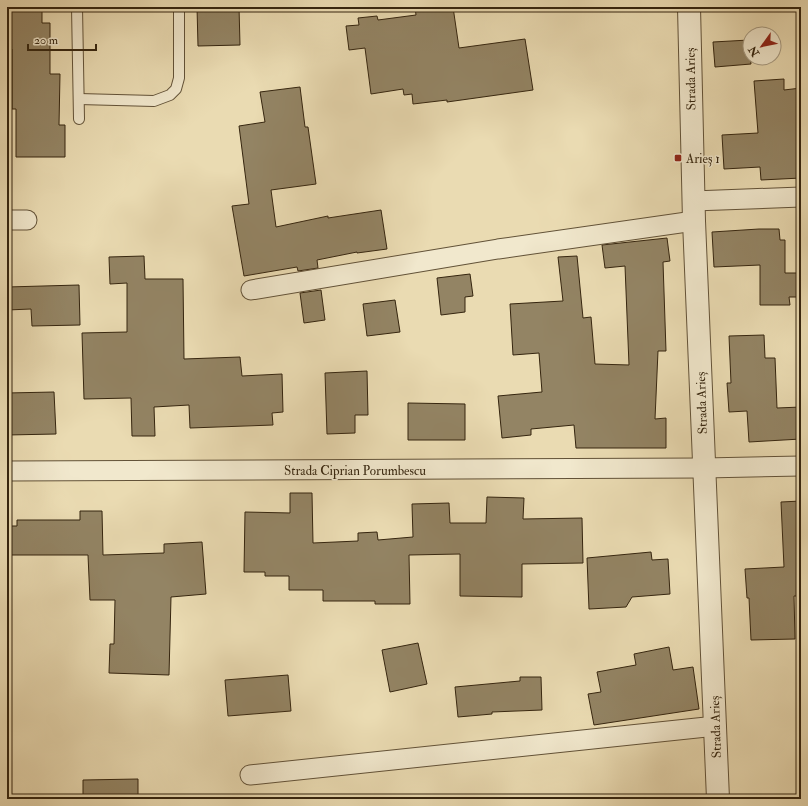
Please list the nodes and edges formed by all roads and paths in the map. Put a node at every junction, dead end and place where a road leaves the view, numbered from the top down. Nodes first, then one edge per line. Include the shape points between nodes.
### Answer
1 (77, 7) edge
2 (179, 7) edge
3 (688, 7) edge
4 (79, 99) junction
5 (79, 119) dead end
6 (801, 197) edge
7 (694, 211) junction
8 (7, 220) edge
9 (27, 220) dead end
10 (251, 290) dead end
11 (801, 466) edge
12 (704, 468) junction
13 (7, 471) edge
14 (716, 726) junction
15 (250, 775) dead end
16 (718, 799) edge

1 - 4 lane
2 - 4 lane via 179,78 176,89 170,96 154,101
3 - 7 street, Strada Arieș
4 - 5 lane
6 - 7 street
7 - 10 street via 498,249
7 - 12 street, Strada Arieș
8 - 9 street
11 - 12 street, Strada Ciprian Porumbescu
12 - 13 street, Strada Ciprian Porumbescu
12 - 14 street, Strada Arieș
14 - 15 street
14 - 16 street, Strada Arieș

